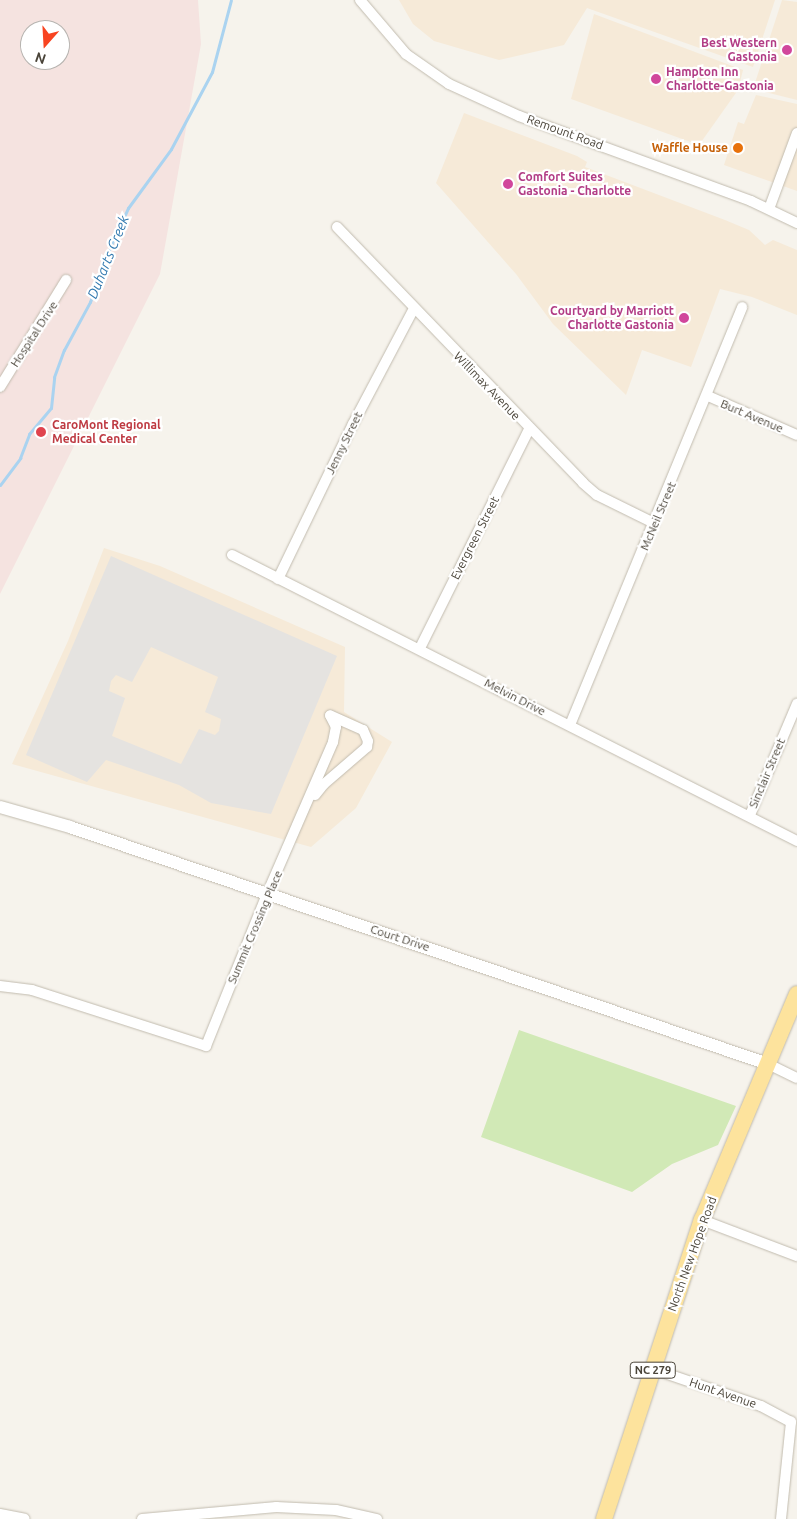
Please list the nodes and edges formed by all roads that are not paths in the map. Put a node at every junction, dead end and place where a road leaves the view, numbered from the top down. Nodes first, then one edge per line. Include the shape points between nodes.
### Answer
1 (360, 0) edge
2 (797, 133) edge
3 (769, 209) junction
4 (797, 223) edge
5 (337, 227) dead end
6 (66, 280) dead end
7 (742, 307) dead end
8 (413, 310) junction
9 (0, 387) edge
10 (708, 396) junction
11 (529, 429) junction
12 (797, 435) edge
13 (654, 524) junction
14 (232, 555) dead end
15 (278, 578) junction
16 (420, 648) junction
17 (797, 704) edge
18 (570, 725) junction
19 (0, 807) edge
20 (306, 808) junction
21 (750, 816) junction
22 (797, 841) edge
23 (267, 894) junction
24 (0, 986) edge
25 (797, 994) edge
26 (768, 1064) junction
27 (797, 1078) edge
28 (702, 1220) junction
29 (797, 1256) edge
30 (653, 1369) junction
31 (794, 1421) edge
32 (0, 1514) edge
33 (25, 1519) edge
34 (142, 1519) edge
35 (377, 1519) edge
36 (604, 1519) edge
37 (781, 1519) edge

1 - 3 street, Remount Road via 406,54 449,84 510,113
2 - 3 street
3 - 4 street, Remount Road
5 - 8 street, Willimax Avenue
6 - 9 street, Hospital Drive
7 - 10 street, McNeil Street
8 - 11 street, Willimax Avenue
8 - 15 street, Jenny Street
10 - 12 street, Burt Avenue
10 - 13 street, McNeil Street
11 - 13 street, Willimax Avenue via 597,495
11 - 16 street, Evergreen Street
13 - 18 street, McNeil Street
14 - 15 street, Melvin Drive
15 - 16 street, Melvin Drive
16 - 18 street, Melvin Drive
17 - 21 street, Sinclair Street
18 - 21 street, Melvin Drive
19 - 23 street, Court Drive via 70,827
20 - 20 street, Summit Crossing Place via 324,784 367,747 363,730 330,715 336,727 333,742
20 - 23 street, Summit Crossing Place
21 - 22 street, Melvin Drive
23 - 24 street, Summit Crossing Place via 206,1046 49,995
23 - 26 street, Court Drive
25 - 26 main road, North New Hope Road / NC 279
26 - 27 street, Court Drive
26 - 28 main road, North New Hope Road / NC 279
28 - 29 street
28 - 30 main road, North New Hope Road / NC 279
30 - 31 street, Hunt Avenue via 761,1406
30 - 36 main road, North New Hope Road / NC 279
31 - 37 street
32 - 33 street
34 - 35 street via 255,1507 291,1507 336,1510

